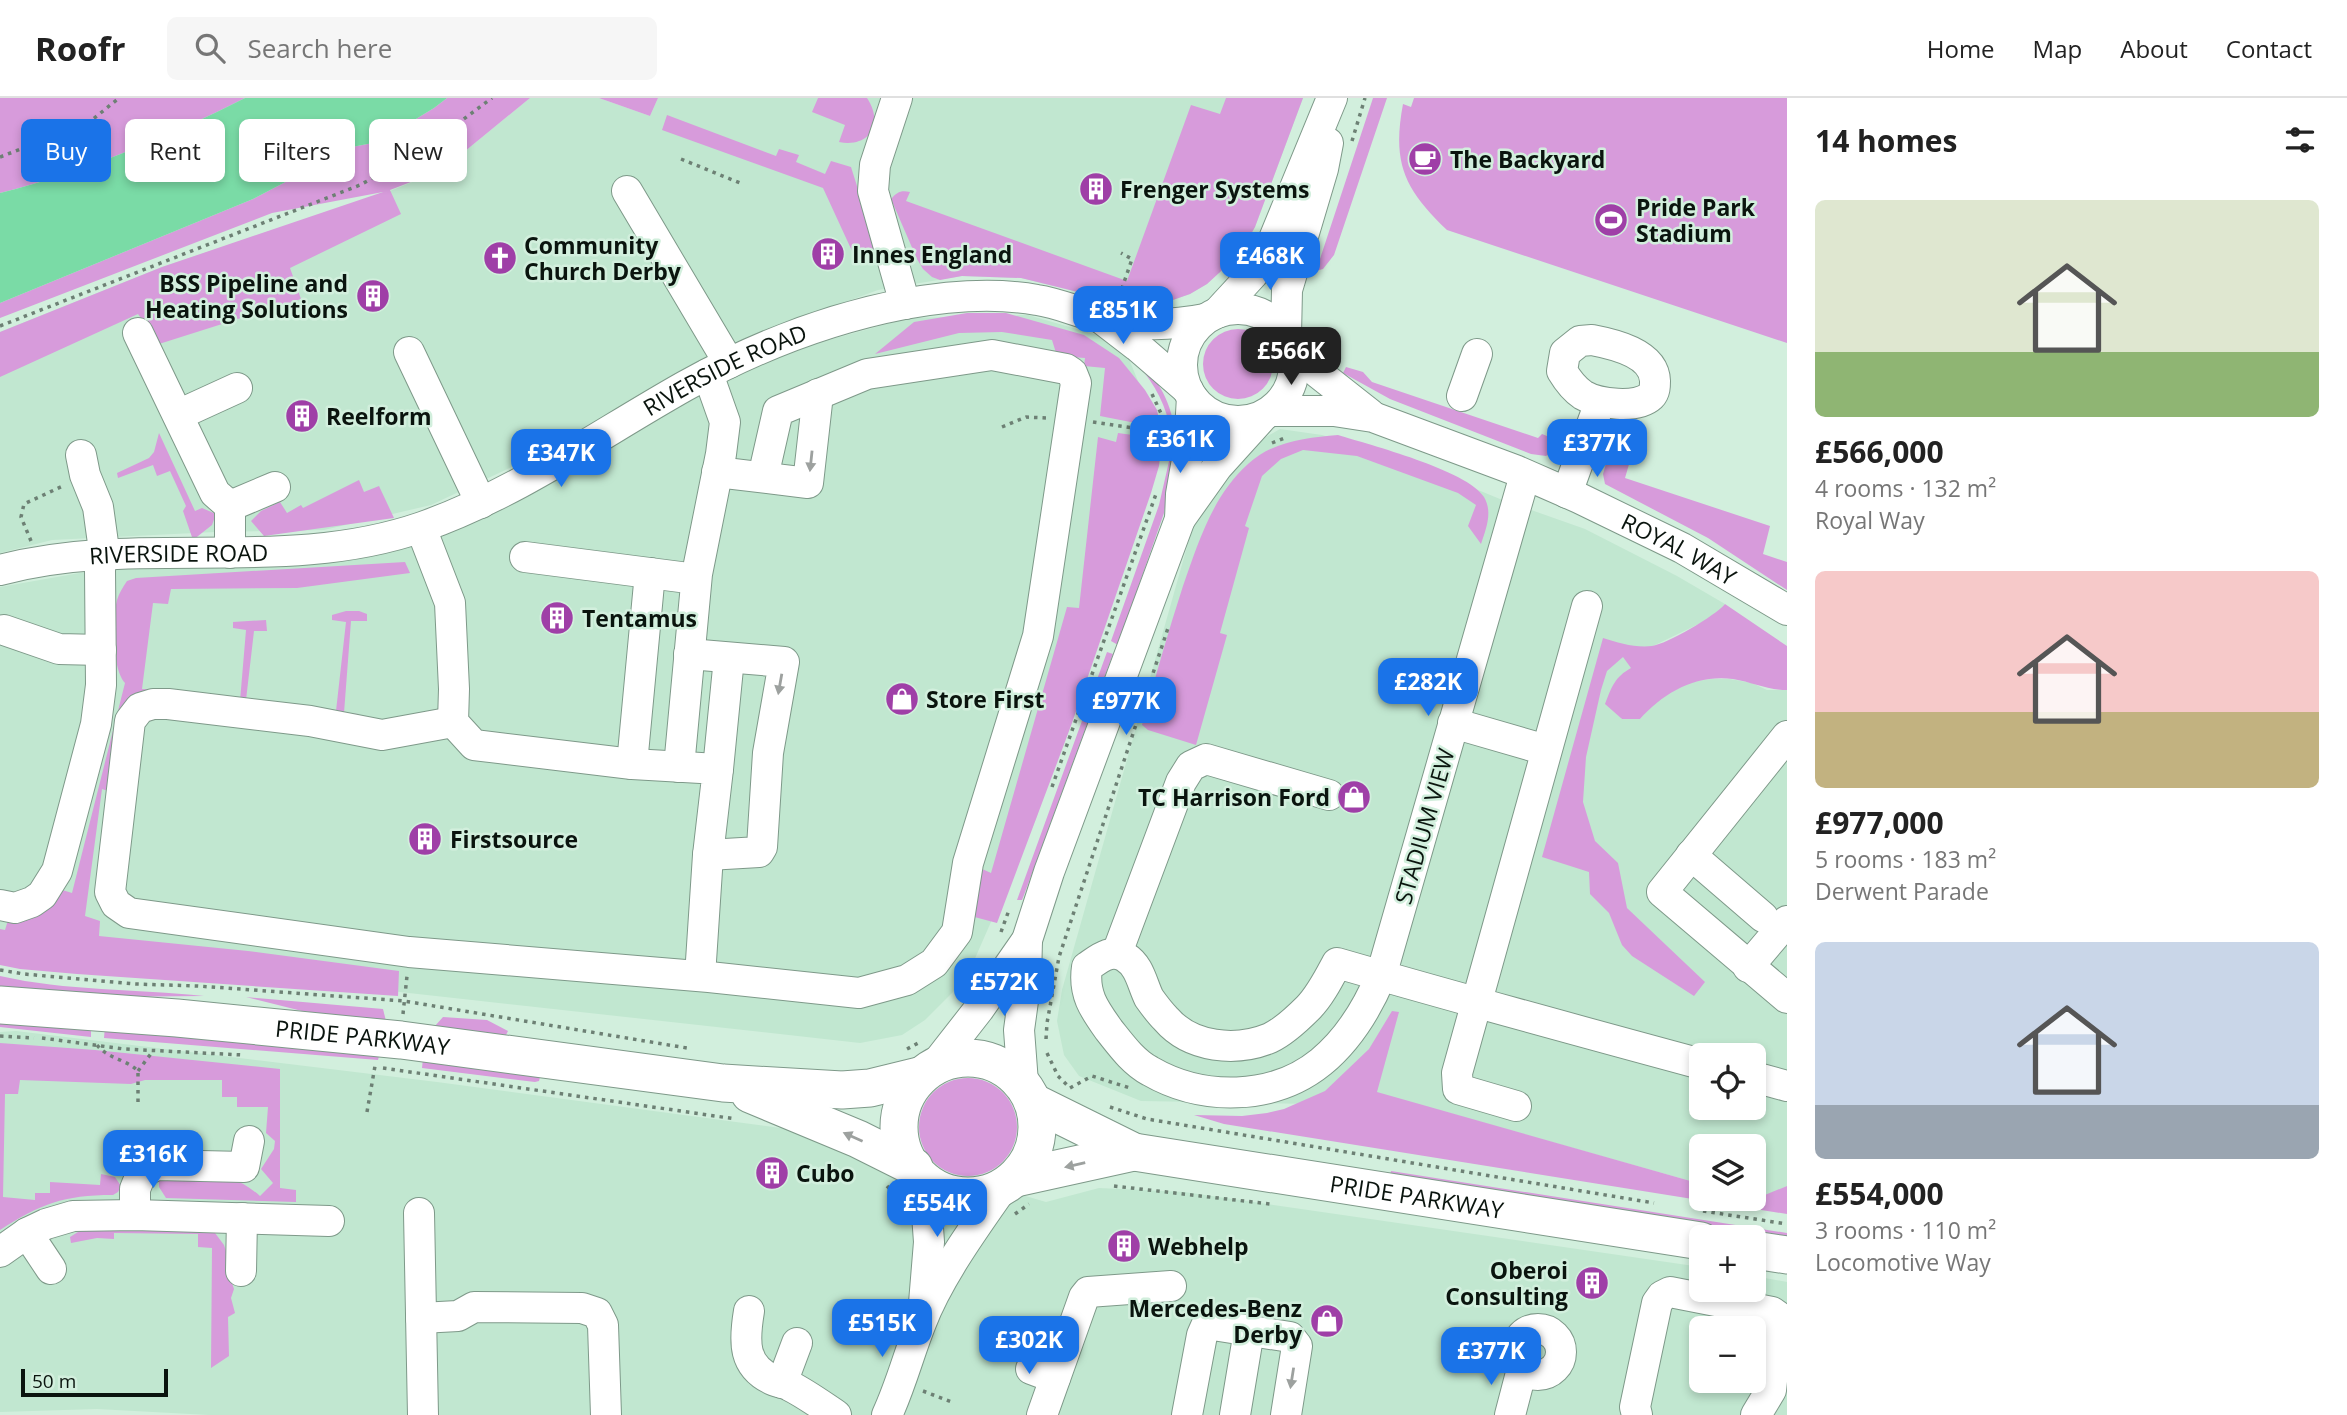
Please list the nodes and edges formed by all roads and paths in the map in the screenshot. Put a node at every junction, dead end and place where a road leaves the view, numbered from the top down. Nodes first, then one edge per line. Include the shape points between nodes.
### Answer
1 (119, 98) edge
2 (492, 98) edge
3 (897, 98) edge
4 (1335, 98) edge
5 (0, 157) edge
6 (681, 159) dead end
7 (740, 183) dead end
8 (627, 191) dead end
9 (1121, 253) dead end
10 (905, 304) junction
11 (1211, 316) junction
12 (1106, 318) junction
13 (0, 326) edge
14 (138, 333) dead end
15 (1288, 338) junction
16 (409, 352) dead end
17 (1477, 354) dead end
18 (719, 369) junction
19 (237, 388) dead end
20 (1149, 389) dead end
21 (818, 394) junction
22 (1190, 394) junction
23 (1462, 396) dead end
24 (1600, 402) dead end
25 (1267, 413) junction
26 (178, 415) junction
27 (1373, 417) junction
28 (1119, 427) dead end
29 (1167, 433) junction
30 (1167, 442) dead end
31 (83, 465) joint
32 (718, 472) junction
33 (1525, 475) junction
34 (763, 477) junction
35 (1158, 486) dead end
36 (275, 487) dead end
37 (1567, 493) junction
38 (481, 503) junction
39 (230, 506) junction
40 (1180, 519) junction
41 (421, 527) junction
42 (40, 540) dead end
43 (32, 542) junction
44 (21, 545) dead end
45 (230, 553) junction
46 (101, 554) junction
47 (525, 557) dead end
48 (0, 570) edge
49 (650, 573) junction
50 (696, 579) junction
51 (1587, 607) dead end
52 (1787, 610) edge
53 (1169, 623) dead end
54 (4, 630) dead end
55 (101, 650) junction
56 (689, 654) junction
57 (729, 658) junction
58 (453, 722) junction
59 (1453, 723) junction
60 (1787, 736) edge
61 (1546, 750) junction
62 (632, 764) junction
63 (678, 767) junction
64 (718, 769) junction
65 (1052, 788) dead end
66 (1329, 795) dead end
67 (708, 855) junction
68 (1691, 855) junction
69 (0, 905) edge
70 (1010, 906) dead end
71 (1775, 919) edge
72 (1014, 936) junction
73 (409, 952) junction
74 (1117, 953) junction
75 (1748, 967) junction
76 (0, 970) edge
77 (700, 976) junction
78 (1381, 976) junction
79 (1787, 998) edge
80 (404, 1001) junction
81 (1476, 1001) junction
82 (0, 1005) edge
83 (98, 1029) junction
84 (0, 1036) edge
85 (1046, 1042) dead end
86 (700, 1050) dead end
87 (153, 1051) junction
88 (1046, 1052) dead end
89 (244, 1055) dead end
90 (399, 1055) junction
91 (920, 1058) junction
92 (1689, 1061) edge
93 (138, 1071) junction
94 (1766, 1080) edge
95 (723, 1083) junction
96 (1787, 1086) edge
97 (1028, 1093) junction
98 (1078, 1096) dead end
99 (1106, 1105) dead end
100 (1516, 1106) dead end
101 (138, 1107) dead end
102 (367, 1112) dead end
103 (746, 1121) dead end
104 (249, 1141) dead end
105 (1134, 1152) junction
106 (905, 1182) junction
107 (1114, 1186) dead end
108 (1015, 1197) junction
109 (1654, 1203) dead end
110 (1272, 1204) dead end
111 (312, 1212) dead end
112 (419, 1213) dead end
113 (135, 1215) junction
114 (242, 1218) junction
115 (1787, 1224) edge
116 (1697, 1225) edge
117 (27, 1233) junction
118 (0, 1252) edge
119 (1766, 1252) edge
120 (1787, 1255) edge
121 (51, 1269) dead end
122 (241, 1272) dead end
123 (1171, 1286) dead end
124 (421, 1318) junction
125 (921, 1321) junction
126 (1249, 1331) junction
127 (742, 1342) dead end
128 (797, 1343) dead end
129 (1522, 1369) dead end
130 (782, 1383) junction
131 (901, 1384) junction
132 (952, 1402) dead end
133 (423, 1415) edge
134 (606, 1415) edge
135 (836, 1415) edge
136 (887, 1415) edge
137 (1042, 1415) edge
138 (1187, 1415) edge
139 (1235, 1415) edge
140 (1286, 1415) edge
141 (1510, 1415) edge
142 (1637, 1415) edge
143 (1756, 1415) edge

1 - 5 path via 86,124
2 - 13 path via 418,153 360,185
3 - 10 street via 875,166 873,191
4 - 11 street via 1271,246 1253,274
4 - 15 street via 1323,169 1287,290
6 - 7 path
8 - 18 street
9 - 12 path via 1132,259
10 - 12 street, RIVERSIDE ROAD via 1005,296 1056,303
10 - 18 street, RIVERSIDE ROAD via 815,329
11 - 12 street, RIVERSIDE ROAD via 1158,325
11 - 15 street via 1232,309 1255,311 1276,323
11 - 22 street via 1189,337 1183,352 1182,369
12 - 22 street, RIVERSIDE ROAD
14 - 26 street
15 - 25 street via 1294,357 1293,380
15 - 27 street, ROYAL WAY via 1318,373
16 - 38 street
17 - 23 street
18 - 32 street via 726,422
18 - 38 street, RIVERSIDE ROAD
19 - 26 street
20 - 29 path
21 - 34 street via 778,411
21 -> 34 street via 808,483
21 - 77 street via 867,374 992,355 1072,373 1076,383 1038,636 968,863 957,932 934,963 907,980 859,993
22 - 25 street via 1209,413 1224,419 1240,421
22 - 40 street
24 - 37 street
25 - 27 street, ROYAL WAY via 1334,411
25 - 40 street via 1217,467
26 - 39 street via 215,493
27 - 33 street, ROYAL WAY
28 - 29 path
29 - 30 path
31 - 43 path via 24,504 21,517
31 - 46 street via 98,507
32 - 34 street
32 - 50 street
33 - 37 street, ROYAL WAY
33 - 59 street, STADIUM VIEW
35 - 65 path
36 - 39 street
37 - 52 street, ROYAL WAY via 1682,548
38 - 41 street, RIVERSIDE ROAD
39 - 45 street
40 - 72 street via 1049,872
41 - 45 street, RIVERSIDE ROAD via 325,549
41 - 58 street via 450,603
42 - 43 path
43 - 44 path
45 - 46 street, RIVERSIDE ROAD
46 - 48 street, RIVERSIDE ROAD via 39,560
46 - 55 street
47 - 49 street
49 - 50 street
49 - 62 street
50 - 56 street
51 - 61 street
53 - 85 path via 1059,957
54 - 55 street via 59,649
55 - 69 street via 96,724 57,871 32,902 15,908
56 - 57 street
56 - 63 street
57 - 64 street
57 -> 67 street via 784,662 768,753 762,847 759,852
58 - 62 street via 474,746
58 - 73 street via 382,735 310,721 168,704 140,708 130,721 110,892 116,904 129,913
59 - 61 street
59 - 78 street, STADIUM VIEW
60 - 68 street
61 - 81 street
62 - 63 street
63 - 64 street
64 - 67 street
66 - 74 street via 1206,759 1191,766
67 - 77 street
68 - 71 street
68 - 75 street via 1661,892
70 - 72 path
71 - 75 street
72 - 91 street via 979,1009
72 - 97 street via 1026,979 1019,1030
73 - 77 street
73 - 80 path
74 - 78 street via 1140,974 1150,999 1168,1022 1218,1046 1273,1036 1309,1007 1337,963
74 - 78 street, STADIUM VIEW via 1087,967 1085,983 1087,995 1114,1036 1150,1071 1230,1094 1271,1087 1319,1064 1354,1027
75 - 79 street
76 - 80 path via 135,984
78 - 81 street
80 - 86 path
80 - 90 path
81 - 92 street
81 - 100 street via 1457,1073 1458,1089
82 - 83 main road, PRIDE PARKWAY
83 - 84 path via 40,1038
83 - 87 path
83 - 90 main road, PRIDE PARKWAY
83 - 93 path via 104,1054
87 - 89 path
87 - 93 path
88 - 98 path via 1058,1076
90 - 95 main road, PRIDE PARKWAY
90 - 102 path via 375,1066
90 - 103 path
91 - 95 main road, PRIDE PARKWAY via 877,1087 842,1090
91 - 97 main road via 982,1059 1004,1068
91 - 106 main road via 900,1116
93 - 101 path
94 - 96 street
106 -> 95 main road, PRIDE PARKWAY via 858,1139
97 - 105 main road, PRIDE PARKWAY
97 - 108 main road via 1037,1124 1035,1141
99 - 109 path via 1147,1119
104 - 113 street via 244,1167 157,1165 142,1172 135,1189
105 -> 108 main road, PRIDE PARKWAY
105 - 116 main road, PRIDE PARKWAY
106 - 108 main road via 955,1195
106 - 125 street via 927,1214 929,1242
107 - 110 path
108 - 125 street via 956,1257
111 - 114 street
112 - 124 street
113 - 114 street
113 - 117 street via 73,1216
114 - 122 street
115 - 116 path
117 - 118 street
117 - 121 street
119 - 120 main road
123 - 137 street via 1088,1292 1050,1367
124 - 133 street
124 - 134 street via 458,1316 474,1307 582,1308 597,1313 603,1325
125 - 131 street
126 - 138 street via 1206,1326
126 - 139 street
126 -> 140 street via 1296,1341
127 - 130 street via 760,1371
128 - 130 street
129 - 141 street
130 - 135 street
131 - 132 path
131 - 136 street
142 - 143 street via 1657,1303 1670,1292 1779,1317 1771,1390

